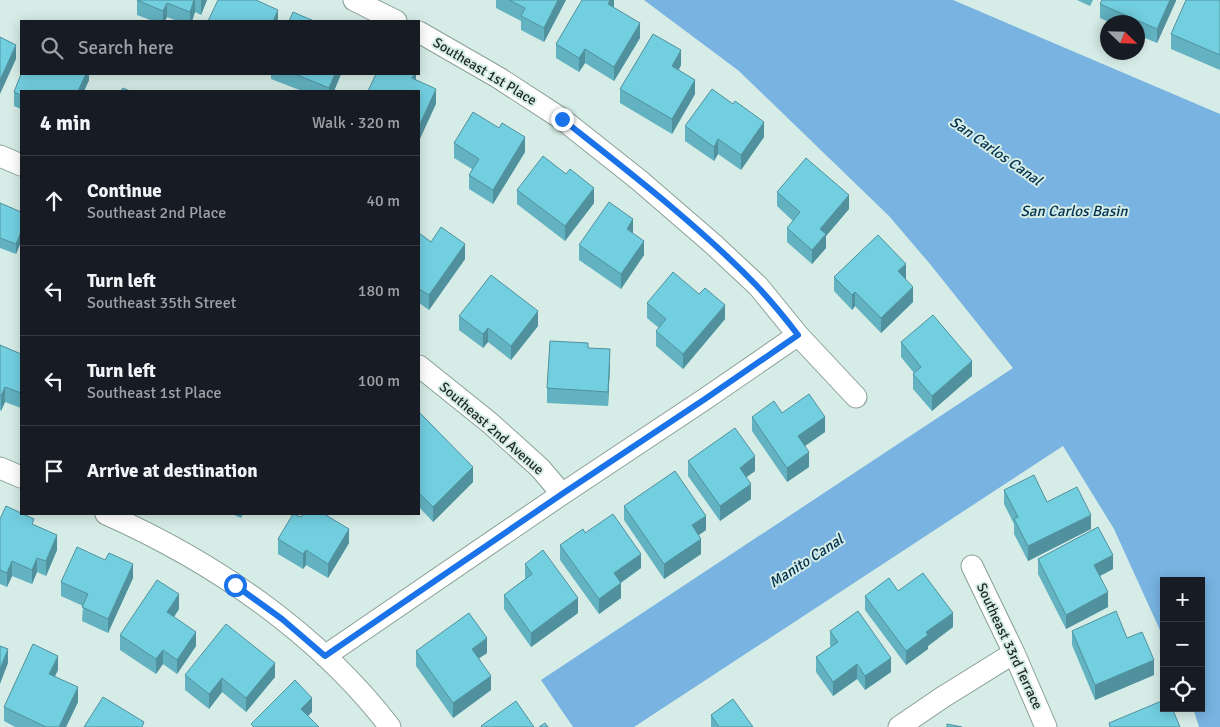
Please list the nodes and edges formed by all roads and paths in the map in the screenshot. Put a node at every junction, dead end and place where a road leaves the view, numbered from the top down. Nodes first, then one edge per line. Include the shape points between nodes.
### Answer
1 (354, 0) edge
2 (394, 20) edge
3 (420, 33) edge
4 (0, 156) edge
5 (20, 165) edge
6 (798, 335) junction
7 (420, 367) edge
8 (856, 397) dead end
9 (0, 468) edge
10 (20, 477) edge
11 (562, 494) junction
12 (108, 515) edge
13 (972, 566) dead end
14 (1014, 654) junction
15 (325, 656) junction
16 (390, 727) edge
17 (899, 727) edge
18 (1046, 727) edge

1 - 2 street
3 - 6 street, Southeast 1st Place via 562,119 640,180 758,286
4 - 5 street
6 - 8 street, Southeast 1st Place
6 - 11 street
7 - 11 street, Southeast 2nd Avenue via 490,423
9 - 10 street
11 - 15 street
12 - 15 street via 187,555 235,585
13 - 14 street, Southeast 33rd Terrace
14 - 17 street
14 - 18 street, Southeast 33rd Terrace
15 - 16 street

